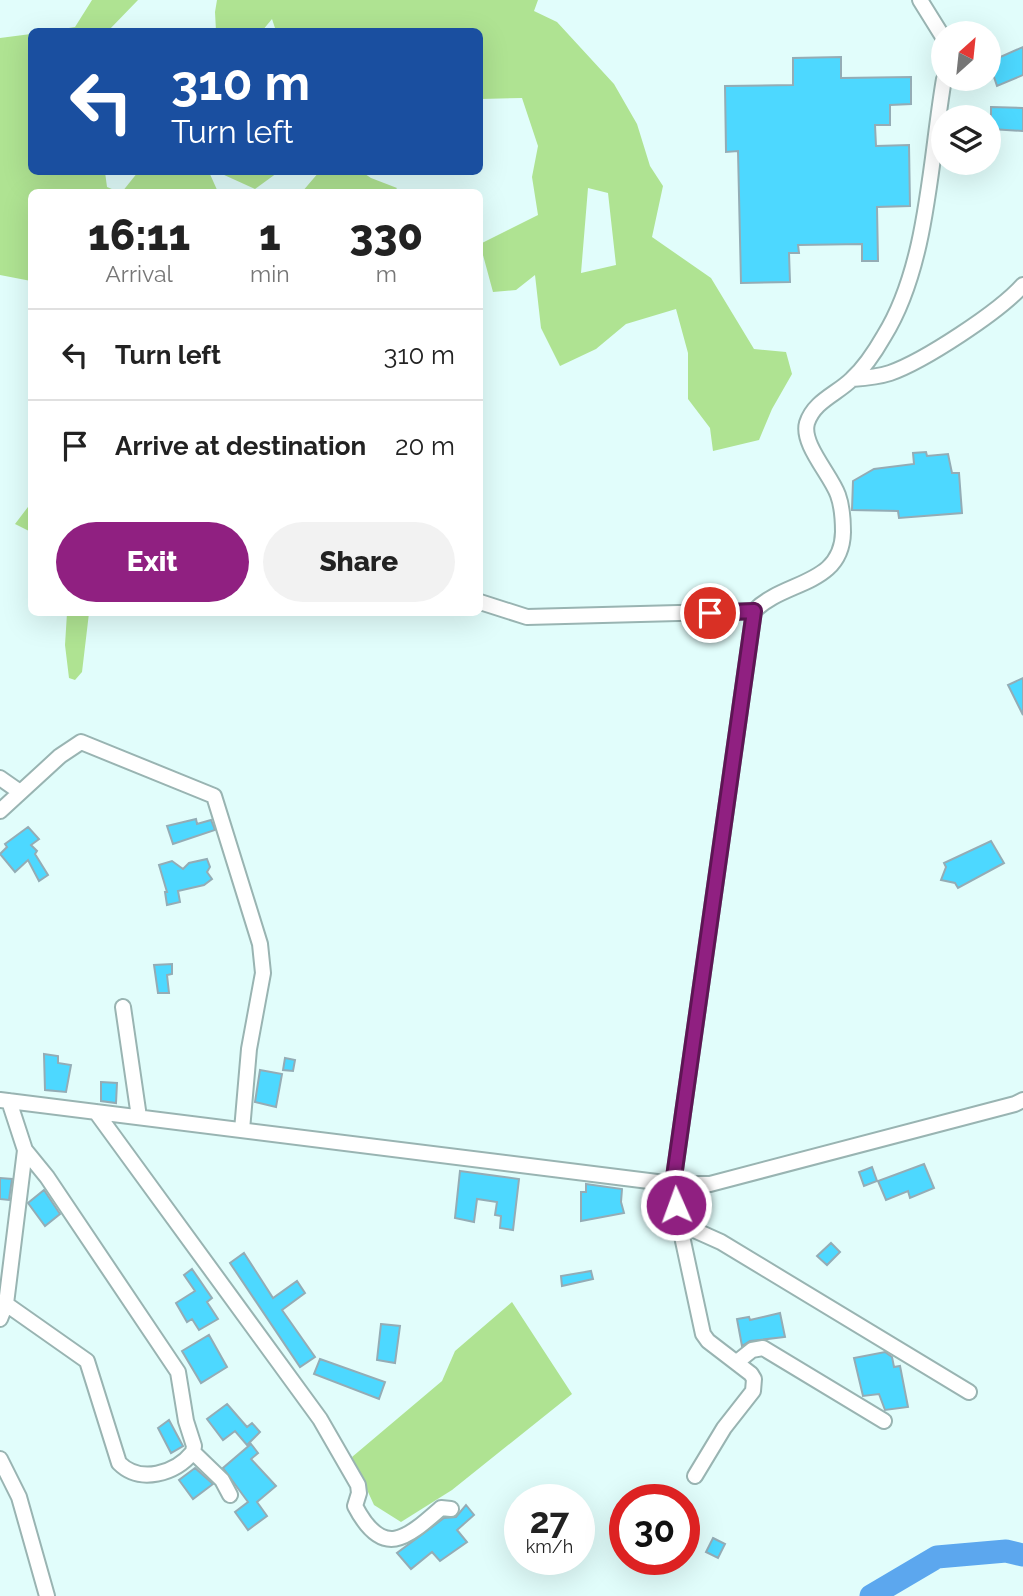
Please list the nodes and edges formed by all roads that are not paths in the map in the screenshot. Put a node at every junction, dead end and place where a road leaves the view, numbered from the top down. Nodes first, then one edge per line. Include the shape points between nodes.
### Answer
1 (920, 0) edge
2 (933, 21) edge
3 (942, 91) edge
4 (1023, 285) edge
5 (852, 379) junction
6 (483, 603) edge
7 (754, 611) junction
8 (0, 778) edge
9 (20, 792) junction
10 (0, 811) edge
11 (123, 1007) dead end
12 (1023, 1087) edge
13 (4, 1100) edge
14 (1020, 1103) edge
15 (96, 1112) junction
16 (139, 1117) junction
17 (242, 1130) junction
18 (24, 1150) junction
19 (673, 1184) junction
20 (680, 1227) junction
21 (6, 1304) junction
22 (0, 1319) edge
23 (737, 1363) junction
24 (970, 1392) dead end
25 (884, 1421) dead end
26 (193, 1452) junction
27 (0, 1459) edge
28 (695, 1476) dead end
29 (230, 1495) dead end
30 (451, 1508) dead end
31 (47, 1596) edge

1 - 2 street
3 - 5 street via 913,266 884,336
4 - 5 street via 912,363
5 - 7 street via 816,409 807,424 807,439 837,494 843,533 839,556 824,573 775,595
6 - 7 street via 527,617 551,618
7 - 19 street
8 - 9 street
9 - 10 street
9 - 17 street via 82,741 214,796 260,944 263,973 249,1049
11 - 16 street
12 - 14 street
13 - 15 street
13 - 18 street
14 - 19 street via 710,1184
15 - 16 street
15 - 30 street via 320,1419 358,1485 355,1506 365,1523 381,1536 396,1539 409,1536 441,1508
16 - 17 street
17 - 19 street
18 - 21 street
18 - 26 street via 47,1177 178,1373
19 - 20 street
20 - 23 street via 703,1334
20 - 24 street via 721,1242
21 - 22 street
21 - 26 street via 87,1361 119,1463 127,1471 136,1475 160,1472 184,1463
23 - 25 street via 752,1350 763,1348
23 - 28 street via 754,1379 753,1391
26 - 29 street via 222,1480
27 - 31 street via 19,1497

